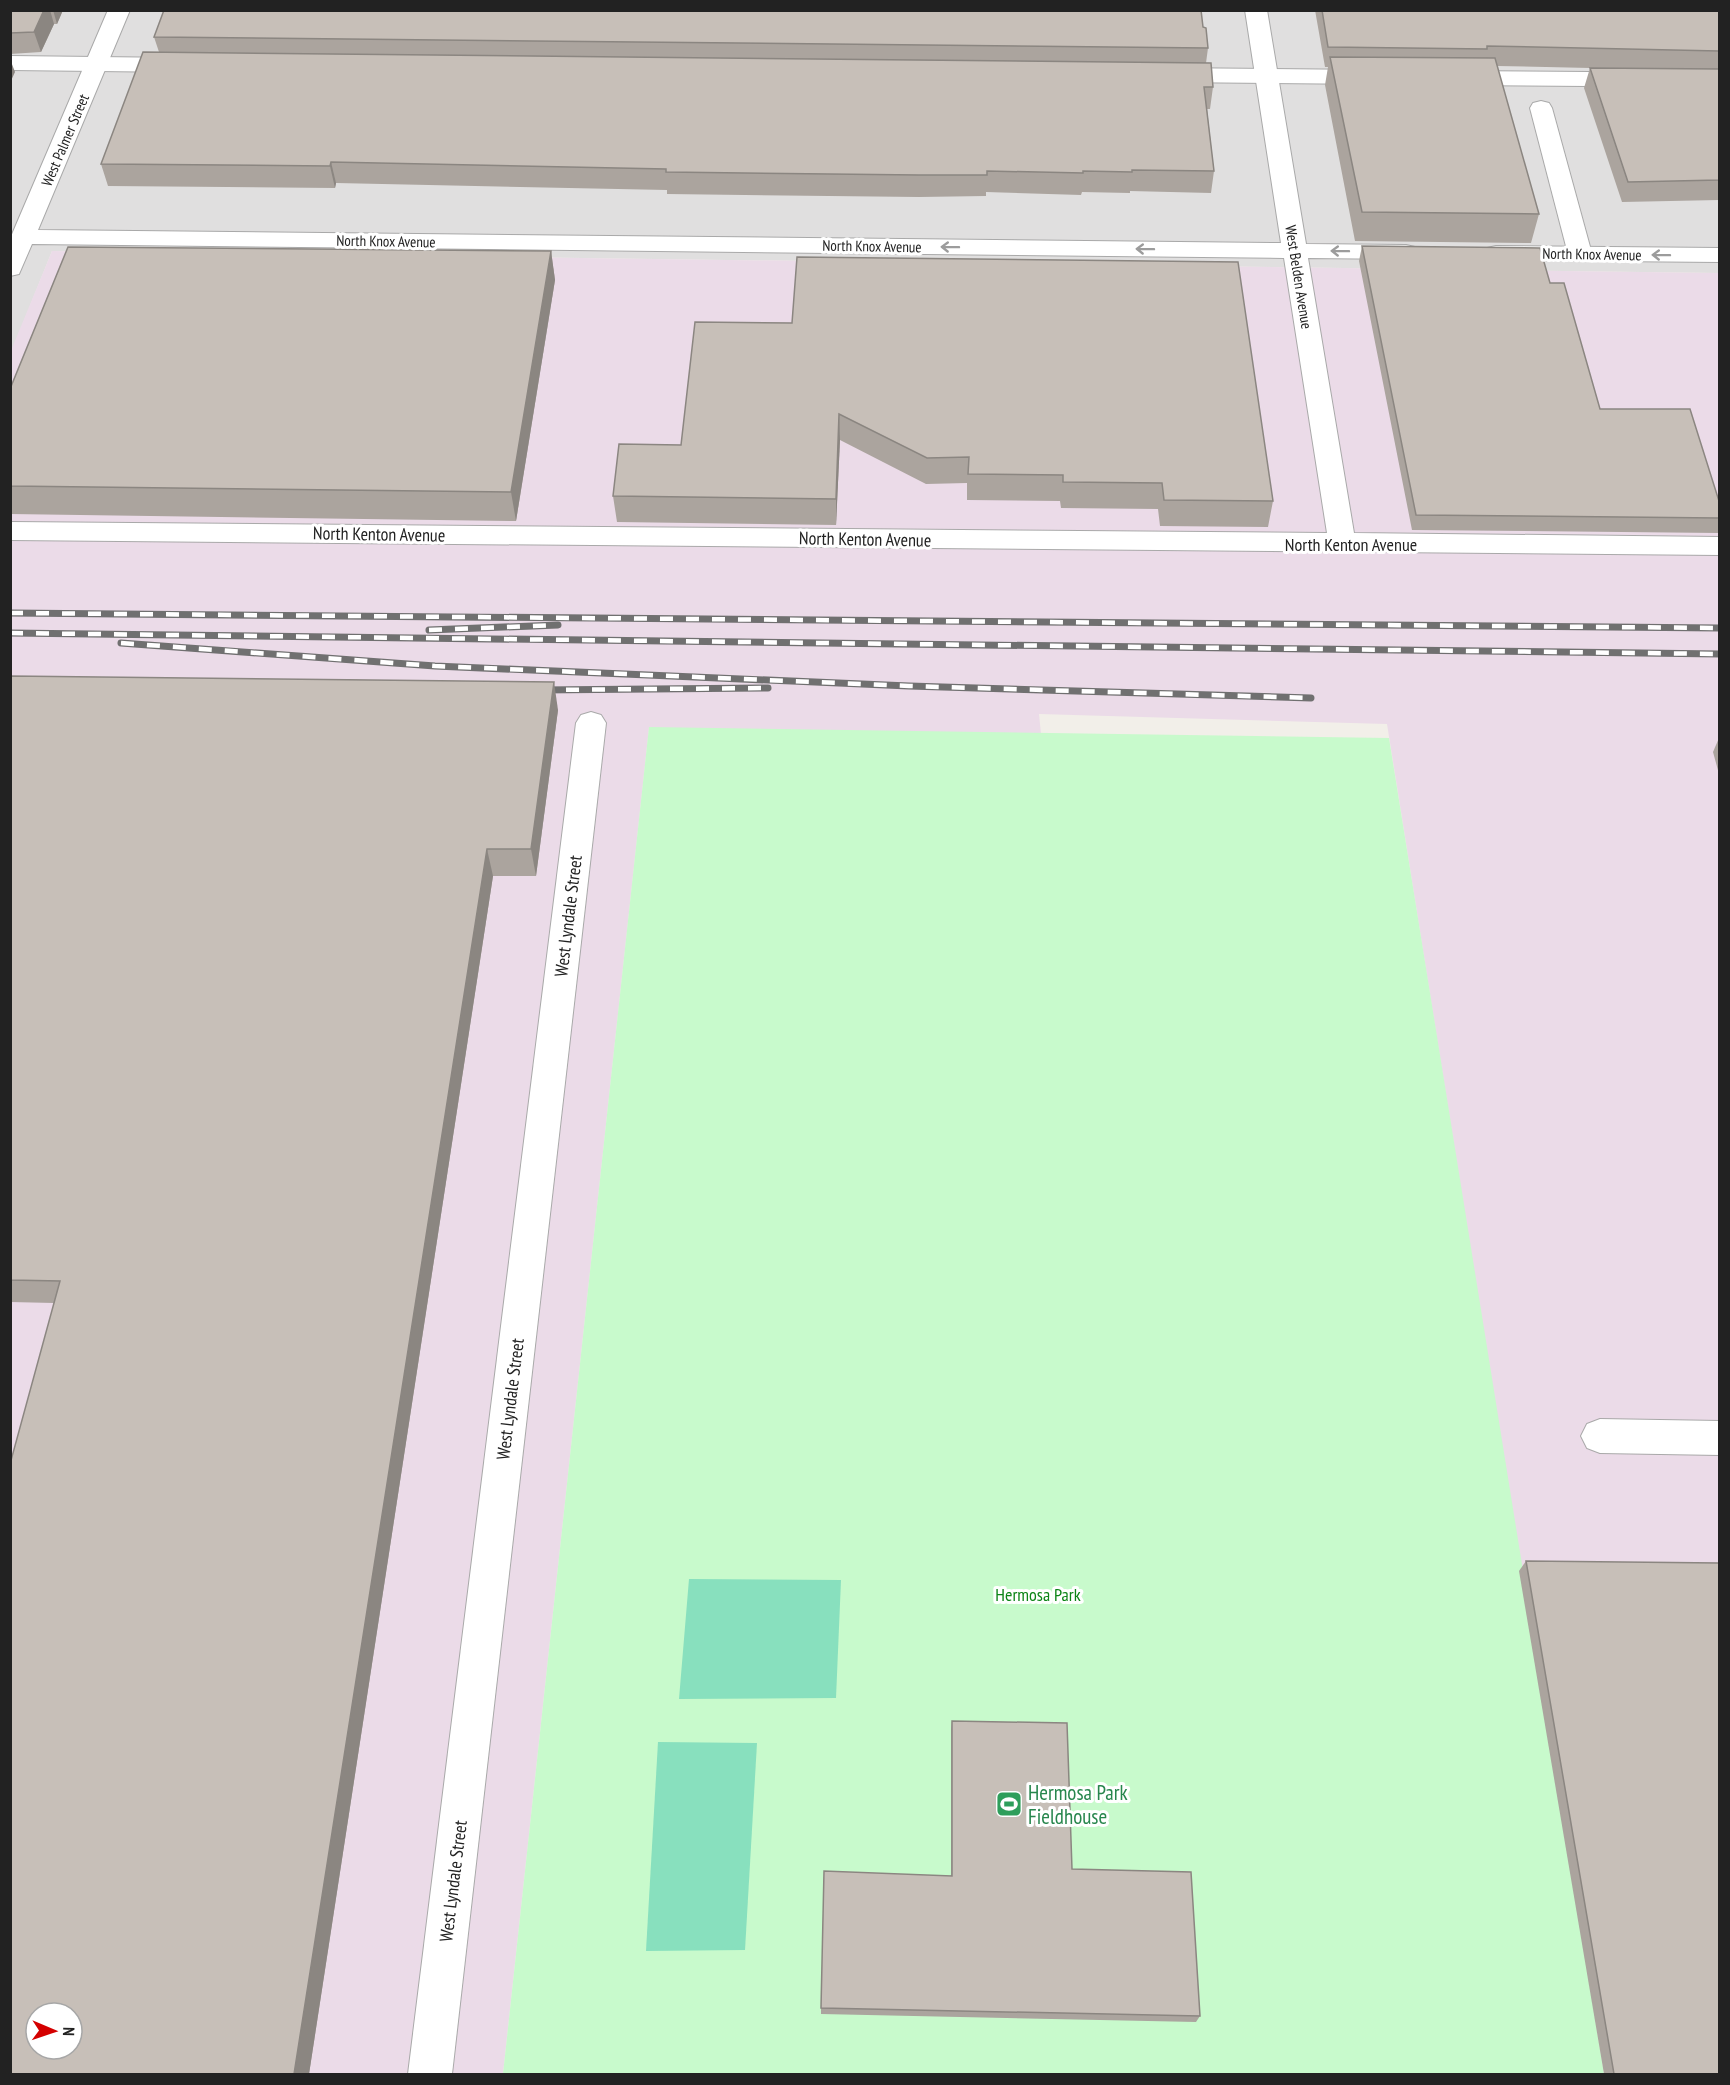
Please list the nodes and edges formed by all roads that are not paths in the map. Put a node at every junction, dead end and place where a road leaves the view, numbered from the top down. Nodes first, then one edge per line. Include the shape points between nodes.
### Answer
1 (118, 10) edge
2 (1256, 10) edge
3 (10, 63) edge
4 (96, 64) junction
5 (198, 65) edge
6 (1145, 75) edge
7 (1267, 76) junction
8 (1390, 77) edge
9 (1437, 78) edge
10 (1719, 80) edge
11 (1541, 108) dead end
12 (24, 237) junction
13 (1295, 250) junction
14 (1425, 252) edge
15 (1473, 252) edge
16 (1580, 254) junction
17 (1719, 255) edge
18 (10, 269) edge
19 (10, 531) edge
20 (1342, 544) junction
21 (1719, 546) edge
22 (591, 723) dead end
23 (1600, 1436) dead end
24 (1719, 1438) edge
25 (430, 2074) edge

1 - 4 street, West Palmer Street
2 - 7 street, West Belden Avenue
3 - 4 street
4 - 5 street
4 - 12 street, West Palmer Street
6 - 7 street
7 - 8 street
7 - 13 street, West Belden Avenue
9 - 10 street
11 - 16 street
13 -> 12 street, North Knox Avenue
12 - 18 street, West Palmer Street
14 -> 13 street, North Knox Avenue
13 - 20 street, West Belden Avenue
15 - 16 street, North Knox Avenue
17 -> 16 street, North Knox Avenue
19 - 20 street, North Kenton Avenue
20 - 21 street, North Kenton Avenue
22 - 25 street, West Lyndale Street
23 - 24 street

